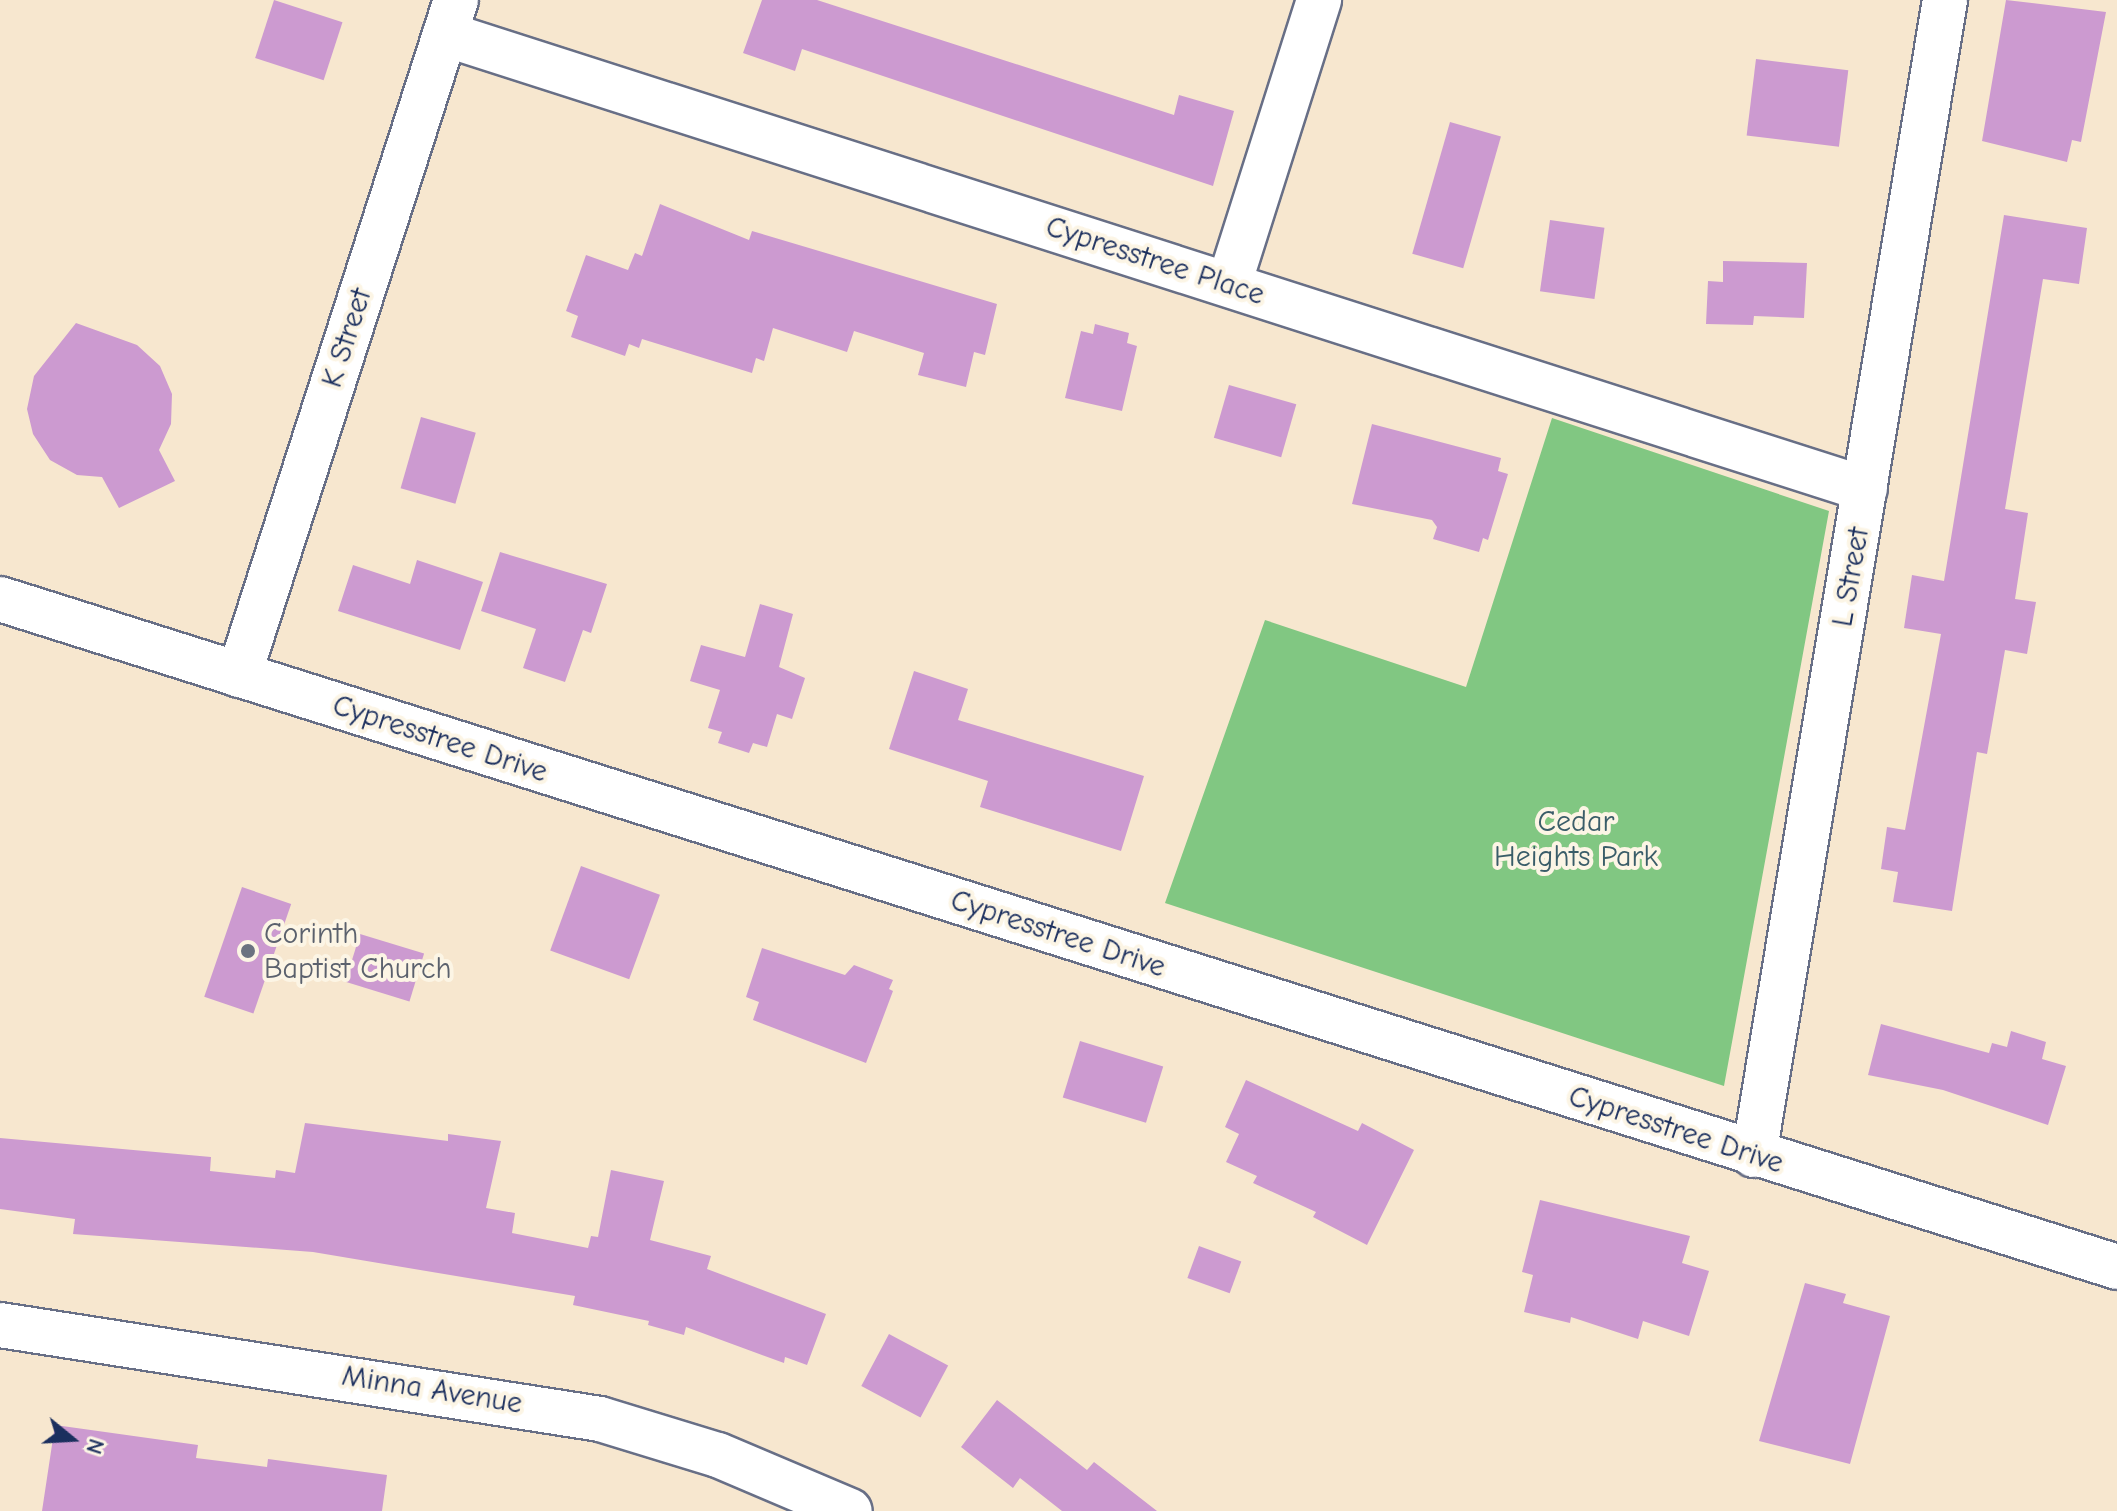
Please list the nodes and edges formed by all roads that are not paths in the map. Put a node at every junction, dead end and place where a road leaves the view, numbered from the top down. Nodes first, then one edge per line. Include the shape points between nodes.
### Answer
1 (1319, 0) edge
2 (1945, 0) edge
3 (450, 17) edge
4 (1229, 284) junction
5 (1865, 489) junction
6 (0, 599) edge
7 (239, 675) junction
8 (1754, 1155) junction
9 (2117, 1267) edge
10 (0, 1325) edge
11 (850, 1511) edge

1 - 4 street
2 - 5 street, L Street
3 - 4 street, Cypresstree Place
3 - 7 street, K Street
4 - 5 street, Cypresstree Place
5 - 8 street, L Street
6 - 7 street, Cypresstree Drive
7 - 8 street, Cypresstree Drive
8 - 9 street, Cypresstree Drive
10 - 11 street, Minna Avenue via 600,1419 718,1455

